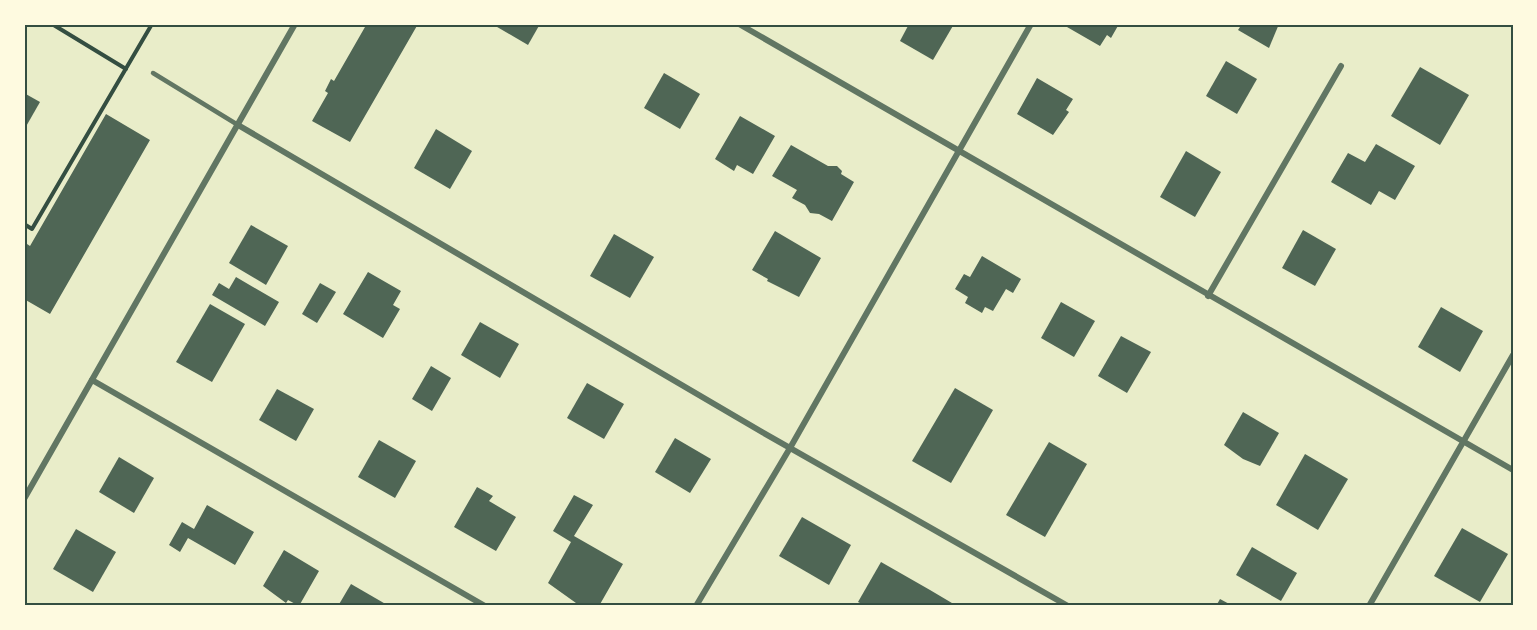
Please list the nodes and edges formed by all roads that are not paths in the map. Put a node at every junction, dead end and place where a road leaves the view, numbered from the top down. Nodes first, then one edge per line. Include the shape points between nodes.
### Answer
1 (295, 24) edge
2 (739, 24) edge
3 (1031, 24) edge
4 (1341, 66) dead end
5 (153, 73) dead end
6 (238, 125) junction
7 (958, 149) junction
8 (1208, 296) junction
9 (1513, 355) edge
10 (92, 380) junction
11 (1464, 441) junction
12 (790, 448) junction
13 (1513, 470) edge
14 (24, 499) edge
15 (485, 606) edge
16 (696, 606) edge
17 (1068, 606) edge
18 (1369, 606) edge

1 - 6 street
2 - 7 street
3 - 7 street
4 - 8 street
5 - 6 lane
6 - 10 street
6 - 12 street
7 - 8 street
7 - 12 street
8 - 11 street
9 - 11 street
10 - 14 street
10 - 15 street
11 - 13 street
11 - 18 street
12 - 16 street
12 - 17 street

